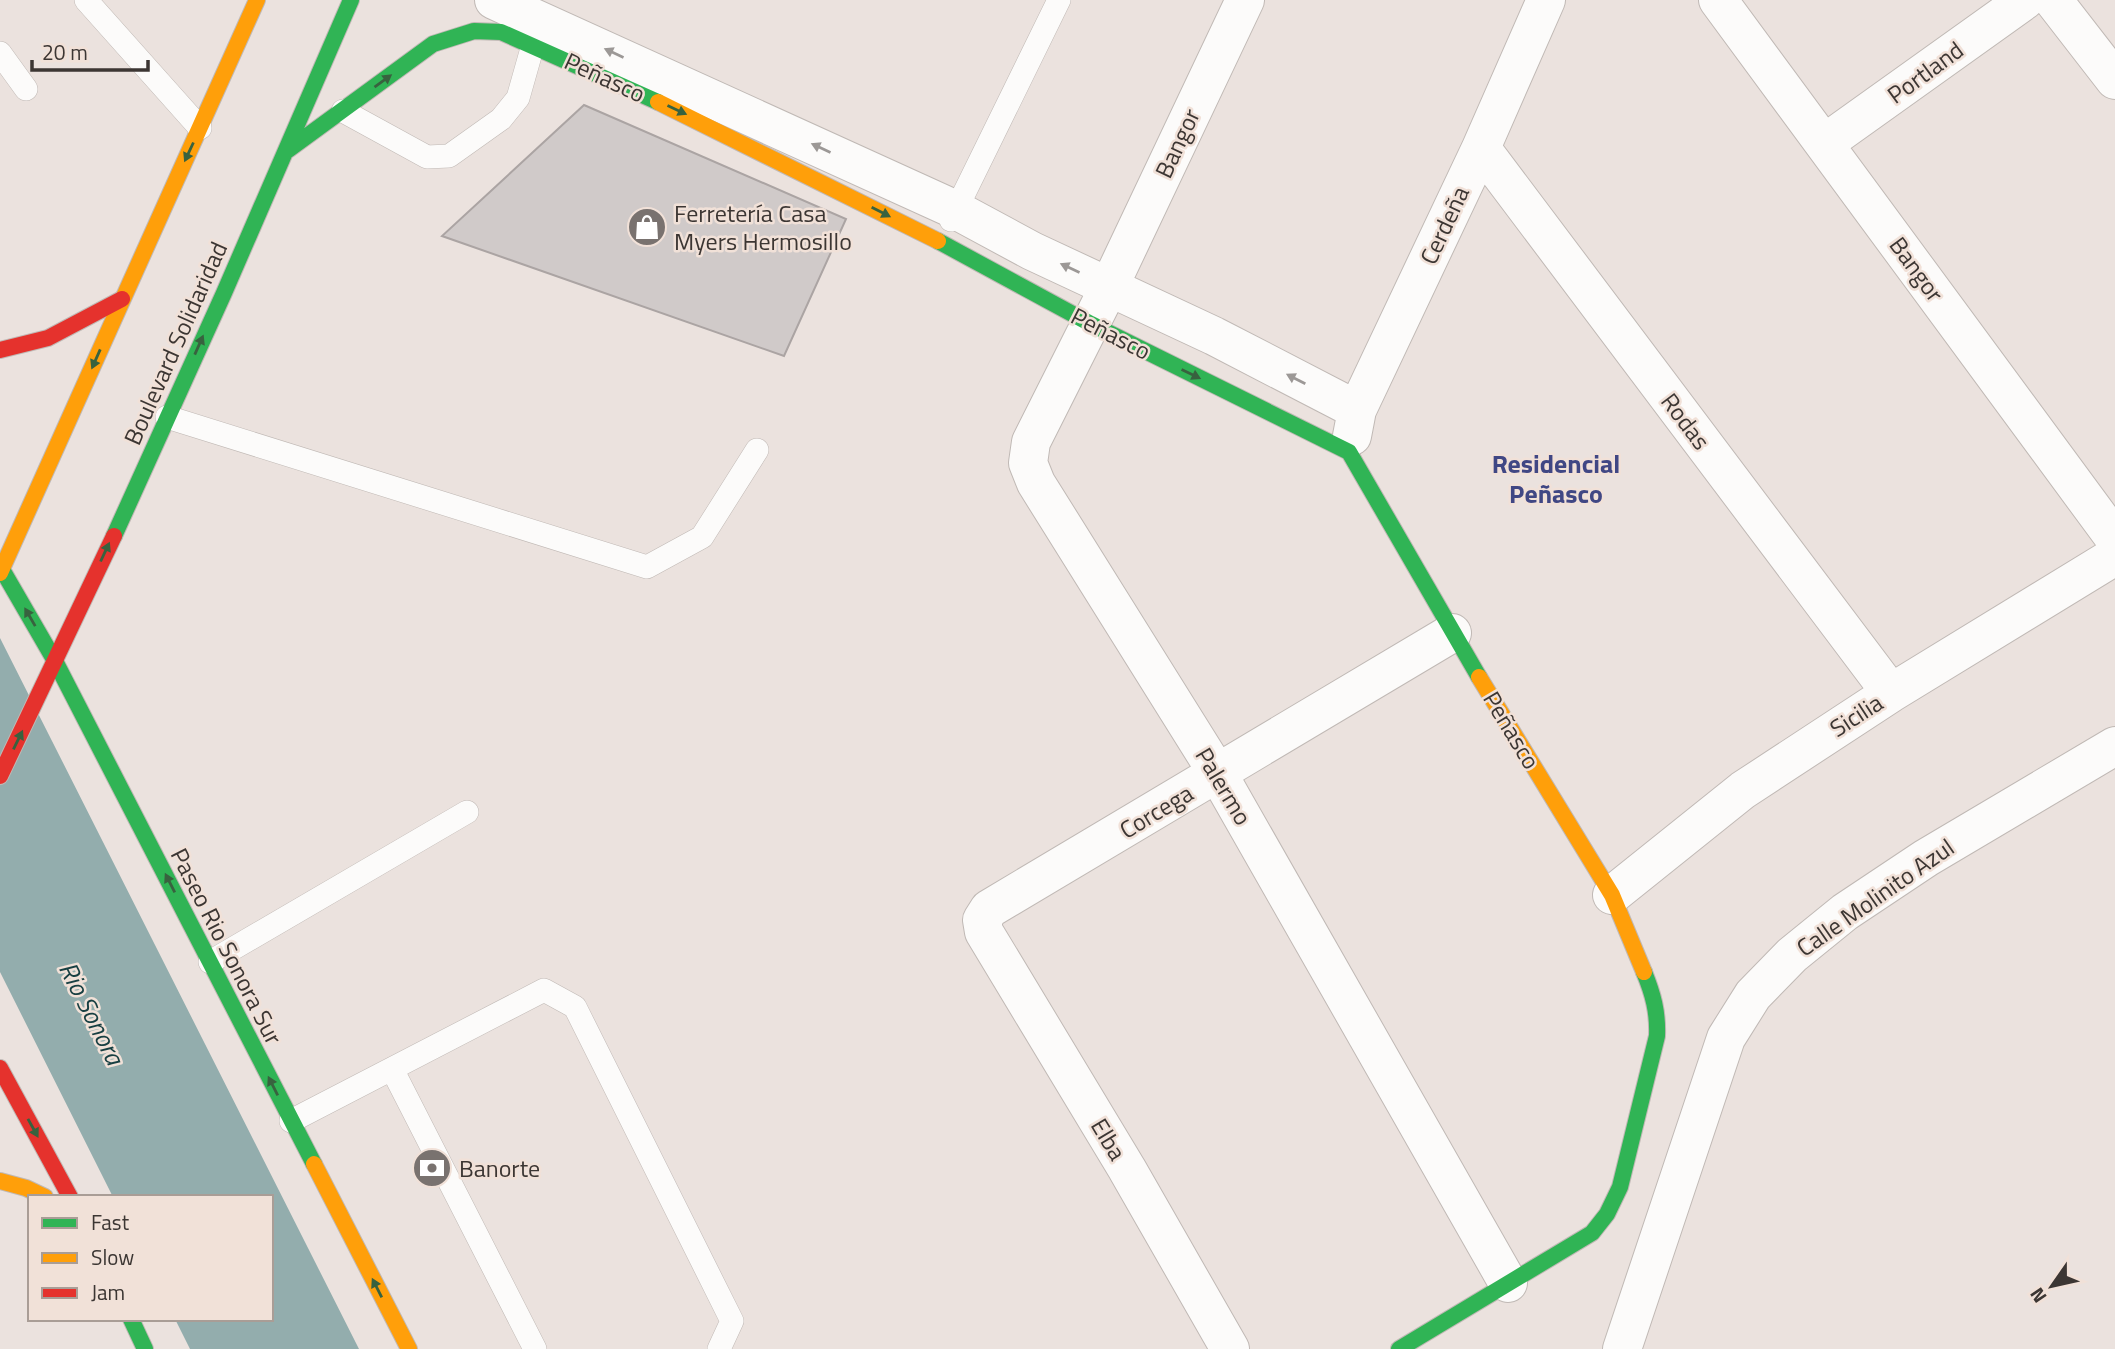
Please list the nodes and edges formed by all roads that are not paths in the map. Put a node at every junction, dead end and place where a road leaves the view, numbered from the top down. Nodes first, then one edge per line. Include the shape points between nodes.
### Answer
1 (86, 0) edge
2 (257, 0) edge
3 (351, 0) edge
4 (1245, 0) edge
5 (1546, 0) edge
6 (1718, 0) edge
7 (2025, 0) edge
8 (2053, 0) edge
9 (1056, 1) edge
10 (510, 21) edge
11 (0, 53) edge
12 (2115, 80) edge
13 (26, 89) dead end
14 (343, 111) junction
15 (200, 128) junction
16 (1825, 143) junction
17 (1481, 148) junction
18 (288, 150) junction
19 (948, 226) junction
20 (1109, 286) junction
21 (122, 299) junction
22 (1091, 324) junction
23 (0, 350) edge
24 (1357, 410) junction
25 (167, 417) junction
26 (757, 450) dead end
27 (1349, 452) junction
28 (2115, 539) edge
29 (2115, 556) edge
30 (1, 569) edge
31 (1452, 633) junction
32 (55, 661) junction
33 (1891, 693) junction
34 (2115, 746) edge
35 (1218, 774) junction
36 (0, 776) edge
37 (467, 813) dead end
38 (1612, 895) junction
39 (984, 932) joint
40 (210, 962) junction
41 (0, 1068) edge
42 (392, 1069) junction
43 (291, 1121) junction
44 (0, 1181) edge
45 (41, 1195) edge
46 (69, 1195) edge
47 (1508, 1283) junction
48 (132, 1321) edge
49 (145, 1349) edge
50 (409, 1349) edge
51 (535, 1349) edge
52 (719, 1349) edge
53 (1230, 1349) edge
54 (1399, 1349) edge
55 (1622, 1349) edge

1 - 15 lane
2 - 15 main road
3 - 18 main road, Boulevard Solidaridad
4 - 20 street, Bangor
5 - 17 street, Cerdeña
6 - 16 street, Bangor
7 - 16 street, Portland
8 - 12 street
9 - 19 lane
14 -> 10 main road, Peñasco via 433,44
10 - 14 lane via 518,98 501,119 449,156 426,157
10 - 19 street, Peñasco
11 - 13 lane
14 - 18 main road, Peñasco
15 -> 21 main road
16 - 28 street, Bangor
17 - 24 street, Cerdeña
17 - 33 street, Rodas
25 -> 18 main road, Boulevard Solidaridad
20 -> 19 street, Peñasco via 1032,251
19 - 22 main road, Peñasco
20 - 22 street, Palermo
24 -> 20 street, Peñasco
21 - 23 main road via 48,338
21 -> 30 main road
22 -> 27 main road, Peñasco
22 - 35 street, Palermo via 1031,442 1028,463 1036,483
24 - 27 street, Cerdeña
25 - 26 lane via 647,567 702,537
32 -> 25 main road, Boulevard Solidaridad
27 - 31 main road, Peñasco
29 - 33 street, Sicilia
32 -> 30 main road, Paseo Rio Sonora Sur
31 - 35 street, Corcega
31 - 38 main road, Peñasco
36 -> 32 main road, Boulevard Solidaridad
40 -> 32 main road, Paseo Rio Sonora Sur
33 - 38 street, Sicilia via 1743,790
34 - 55 street, Calle Molinito Azul via 1926,858 1845,912 1792,955 1754,995 1726,1038
35 - 39 street, Corcega via 989,909 982,920
35 - 47 street, Palermo
37 - 40 lane
38 - 47 main road, Peñasco via 1654,996 1658,1019 1620,1187 1592,1233
39 - 53 street, Elba
43 -> 40 main road, Paseo Rio Sonora Sur
41 -> 46 main road
42 - 43 lane
42 - 51 lane
42 - 52 lane via 544,990 575,1007 732,1321
50 -> 43 main road, Paseo Rio Sonora Sur
44 - 45 main road
47 - 54 main road
48 - 49 main road

